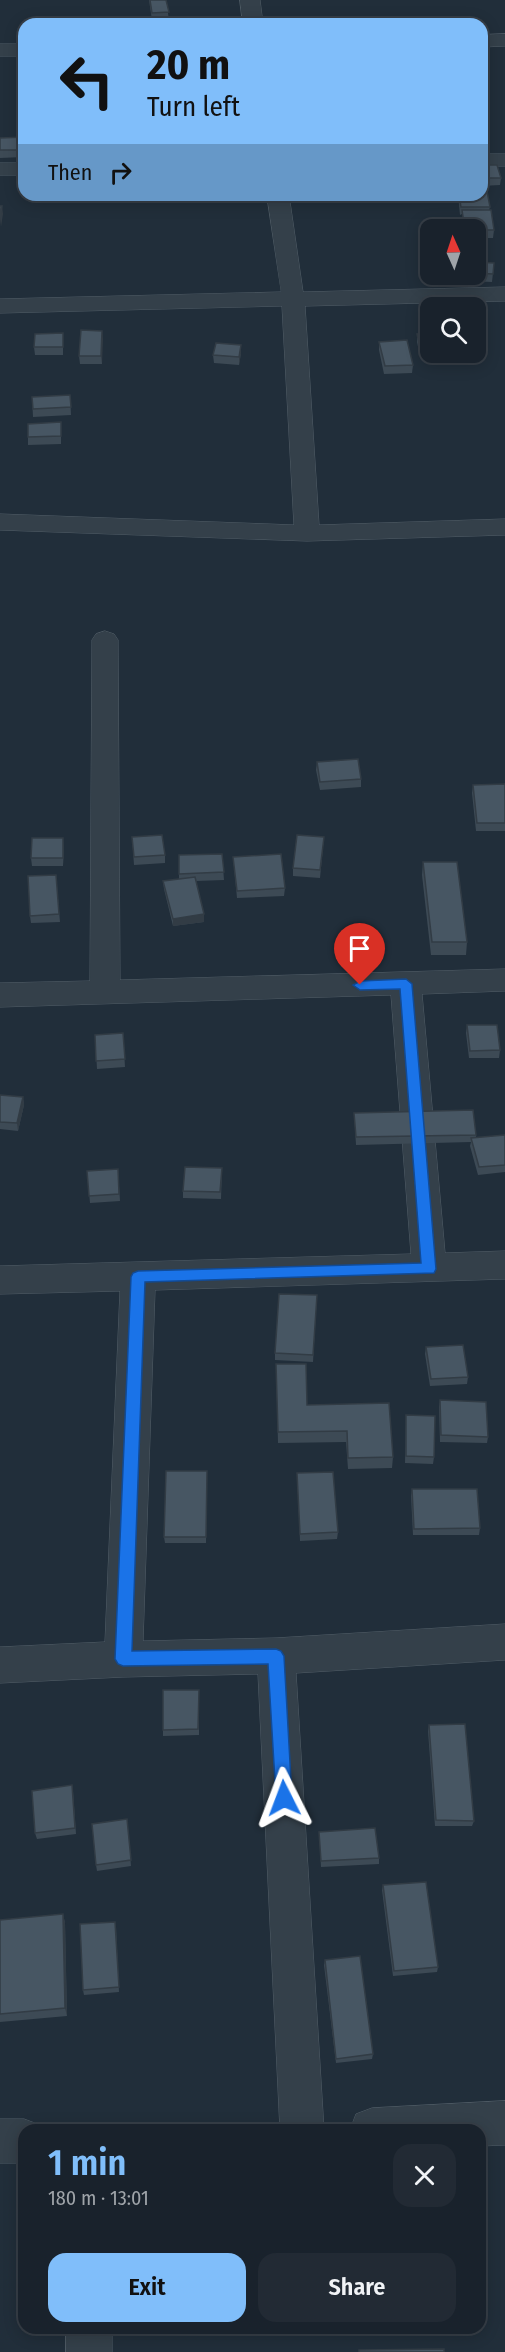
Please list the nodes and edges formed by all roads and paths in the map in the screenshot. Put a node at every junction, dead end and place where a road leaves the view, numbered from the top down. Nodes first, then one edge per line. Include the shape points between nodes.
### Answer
1 (249, 0) edge
2 (252, 18) edge
3 (488, 40) edge
4 (505, 40) edge
5 (0, 50) edge
6 (18, 50) edge
7 (488, 160) edge
8 (505, 160) edge
9 (0, 169) edge
10 (18, 169) edge
11 (279, 201) edge
12 (505, 294) edge
13 (292, 299) junction
14 (0, 306) edge
15 (0, 522) edge
16 (505, 527) edge
17 (307, 532) junction
18 (105, 640) dead end
19 (505, 980) edge
20 (406, 984) junction
21 (105, 992) junction
22 (0, 995) edge
23 (505, 1265) edge
24 (429, 1269) junction
25 (138, 1277) junction
26 (0, 1280) edge
27 (505, 1642) edge
28 (276, 1656) junction
29 (123, 1659) junction
30 (0, 1665) edge
31 (505, 2123) edge
32 (302, 2124) edge
33 (486, 2124) edge
34 (0, 2141) edge
35 (18, 2141) edge
36 (89, 2334) edge
37 (89, 2352) edge

1 - 2 street
3 - 4 street
5 - 6 street
7 - 8 street
9 - 10 street
11 - 13 street
12 - 13 street
13 - 14 street
13 - 17 street
15 - 17 street
16 - 17 street
18 - 21 street
19 - 20 street
20 - 21 street
20 - 24 street
21 - 22 street
23 - 24 street
24 - 25 street
25 - 26 street
25 - 29 street
27 - 28 street
28 - 29 street
28 - 32 street
29 - 30 street
31 - 33 street
34 - 35 street
36 - 37 street

